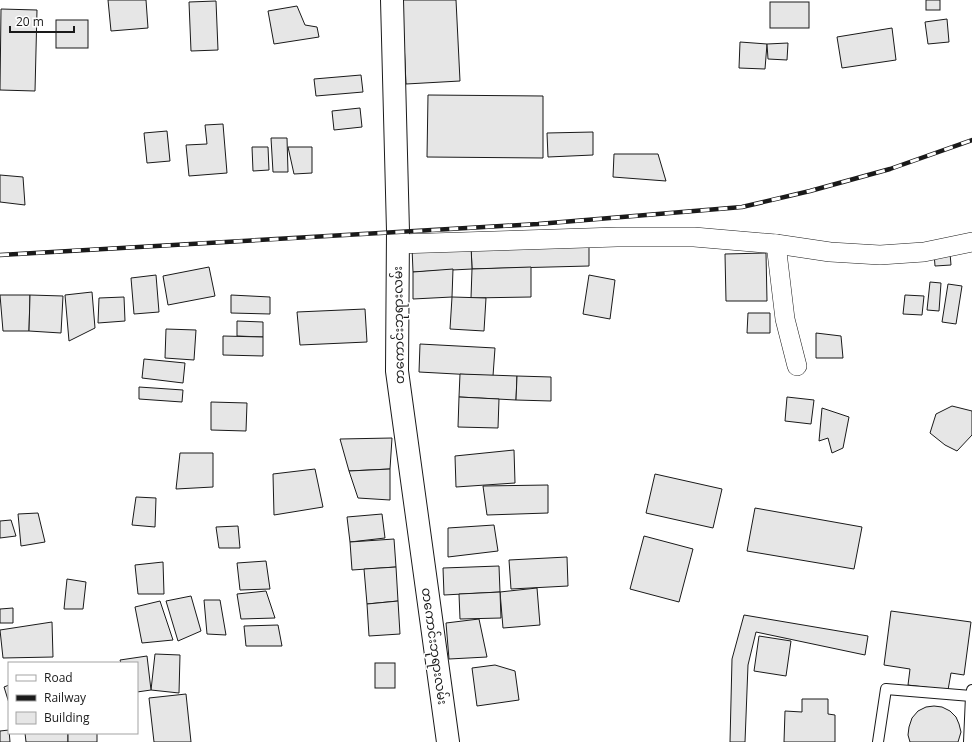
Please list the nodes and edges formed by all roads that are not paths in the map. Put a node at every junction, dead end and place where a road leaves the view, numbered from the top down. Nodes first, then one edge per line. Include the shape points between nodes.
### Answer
1 (392, 0) edge
2 (972, 242) edge
3 (398, 244) junction
4 (776, 244) junction
5 (797, 366) dead end
6 (972, 693) edge
7 (448, 742) edge
8 (878, 742) edge
9 (969, 742) edge

1 - 3 main road, တကောင်းဘုရားလမ်း
2 - 4 street via 924,252 880,255 830,252
3 - 4 street via 617,236 694,237
3 - 7 main road, တကောင်းဘုရားလမ်း via 397,371
4 - 5 street via 785,319
6 - 8 lane via 886,690
6 - 9 lane

